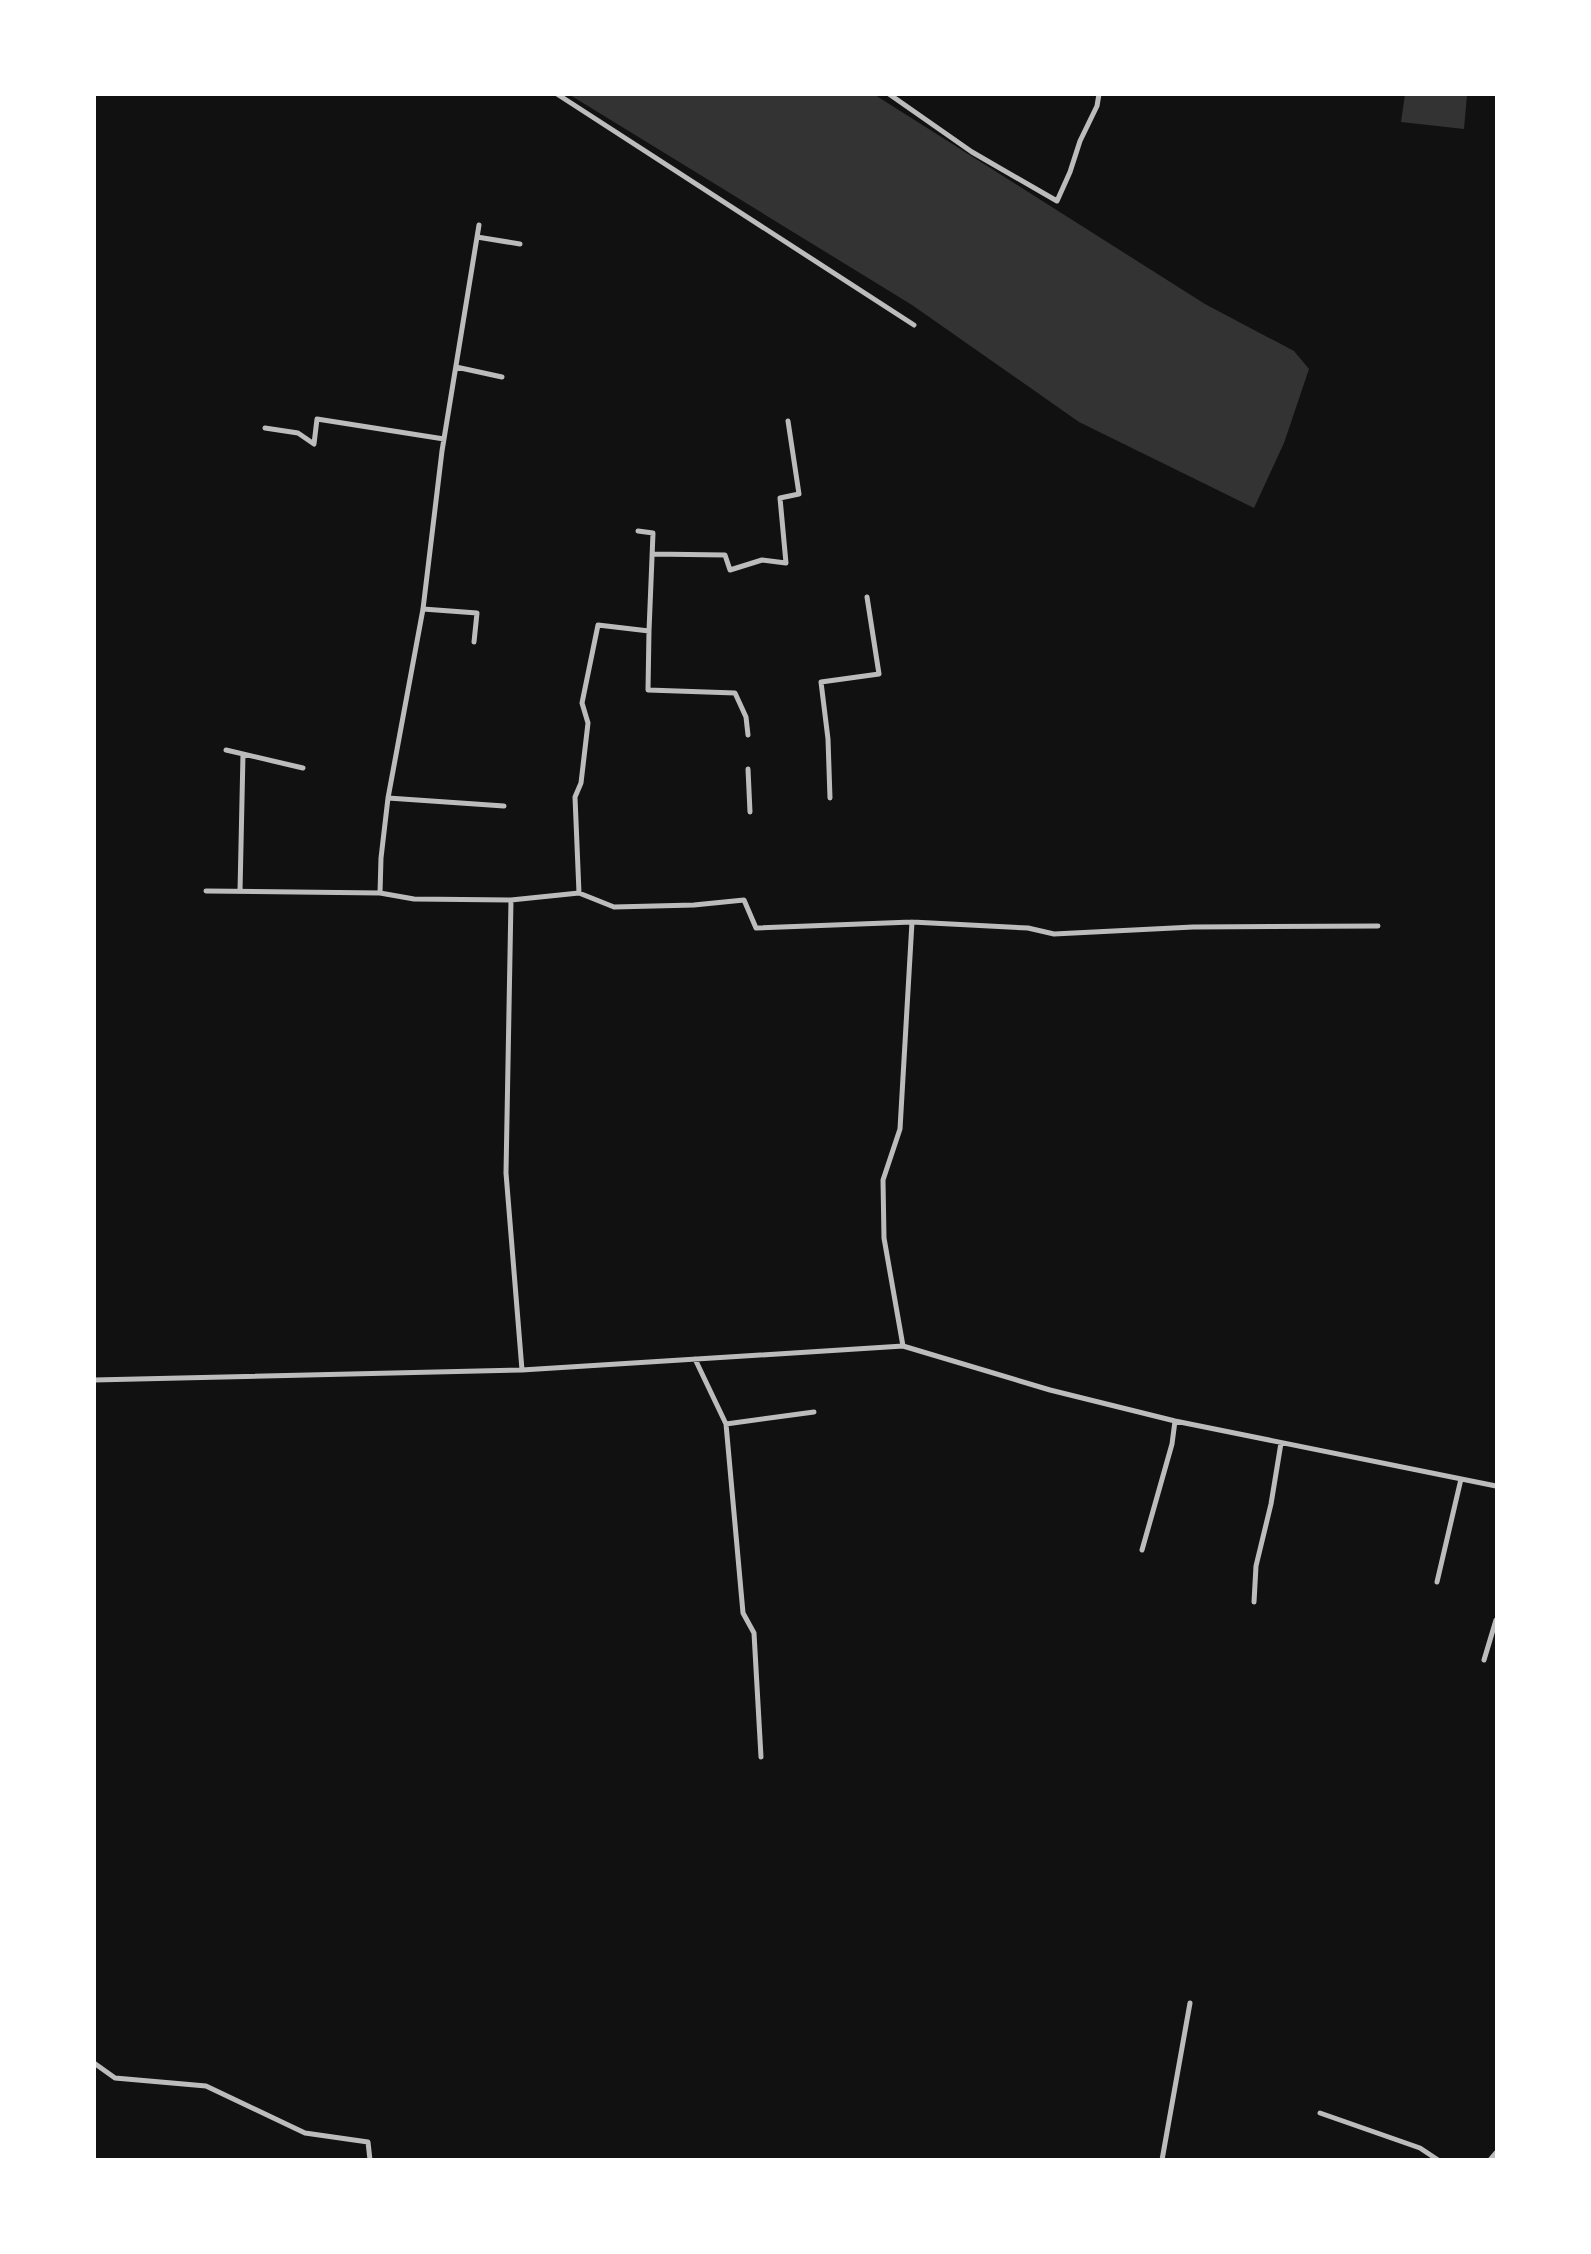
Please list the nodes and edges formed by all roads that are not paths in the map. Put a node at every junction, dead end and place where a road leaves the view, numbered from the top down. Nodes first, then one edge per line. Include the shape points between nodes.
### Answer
1 (556, 94) edge
2 (889, 94) edge
3 (1099, 94) edge
4 (479, 225) dead end
5 (477, 237) junction
6 (520, 243) dead end
7 (914, 325) dead end
8 (456, 368) junction
9 (502, 377) dead end
10 (788, 421) dead end
11 (265, 428) dead end
12 (444, 439) junction
13 (638, 531) dead end
14 (652, 554) junction
15 (867, 597) dead end
16 (423, 609) junction
17 (649, 631) junction
18 (474, 642) dead end
19 (748, 735) dead end
20 (226, 750) dead end
21 (243, 754) junction
22 (303, 768) dead end
23 (748, 769) dead end
24 (388, 798) junction
25 (830, 798) dead end
26 (503, 806) dead end
27 (750, 813) dead end
28 (206, 891) dead end
29 (240, 891) junction
30 (380, 893) junction
31 (579, 893) junction
32 (511, 900) junction
33 (912, 922) junction
34 (1378, 926) dead end
35 (903, 1346) junction
36 (695, 1359) junction
37 (522, 1370) junction
38 (94, 1380) edge
39 (814, 1412) dead end
40 (1175, 1422) junction
41 (726, 1424) junction
42 (1281, 1443) junction
43 (1461, 1479) junction
44 (1496, 1486) edge
45 (1142, 1550) dead end
46 (1437, 1582) dead end
47 (1254, 1602) dead end
48 (1496, 1620) edge
49 (1484, 1660) dead end
50 (761, 1757) dead end
51 (1190, 2003) dead end
52 (94, 2063) edge
53 (1320, 2113) dead end
54 (1496, 2153) edge
55 (370, 2160) edge
56 (1161, 2160) edge
57 (1438, 2160) edge
58 (1490, 2160) edge

1 - 7 street
2 - 3 street via 972,152 1057,201
4 - 5 street
5 - 6 street
5 - 8 street
8 - 9 street
8 - 12 street
10 - 14 street via 799,494 780,498 786,563 762,560 730,570 725,555
11 - 12 street via 298,433 314,444 317,419
12 - 16 street
13 - 14 street via 653,533
14 - 17 street
15 - 25 street via 879,674 821,682
16 - 18 street via 477,614
16 - 24 street
17 - 19 street via 648,690 735,693
17 - 31 street via 598,625 582,703 588,723 575,797
20 - 21 street
21 - 22 street
21 - 29 street
23 - 27 street
24 - 26 street
24 - 30 street
28 - 29 street
29 - 30 street
30 - 32 street via 414,899
31 - 32 street
31 - 33 street via 614,907 744,900 756,928
32 - 37 street via 506,1173
33 - 34 street via 1028,928 1054,934
33 - 35 street via 900,1129 883,1180 884,1238
35 - 36 street
35 - 40 street
36 - 37 street
36 - 41 street
37 - 38 street
39 - 41 street
40 - 42 street
40 - 45 street
41 - 50 street via 743,1613 754,1633
42 - 43 street
42 - 47 street via 1256,1566
43 - 44 street
43 - 46 street
48 - 49 street
51 - 56 street
52 - 55 street via 115,2078 206,2087 304,2133 368,2142
53 - 57 street via 1420,2148
54 - 58 street

